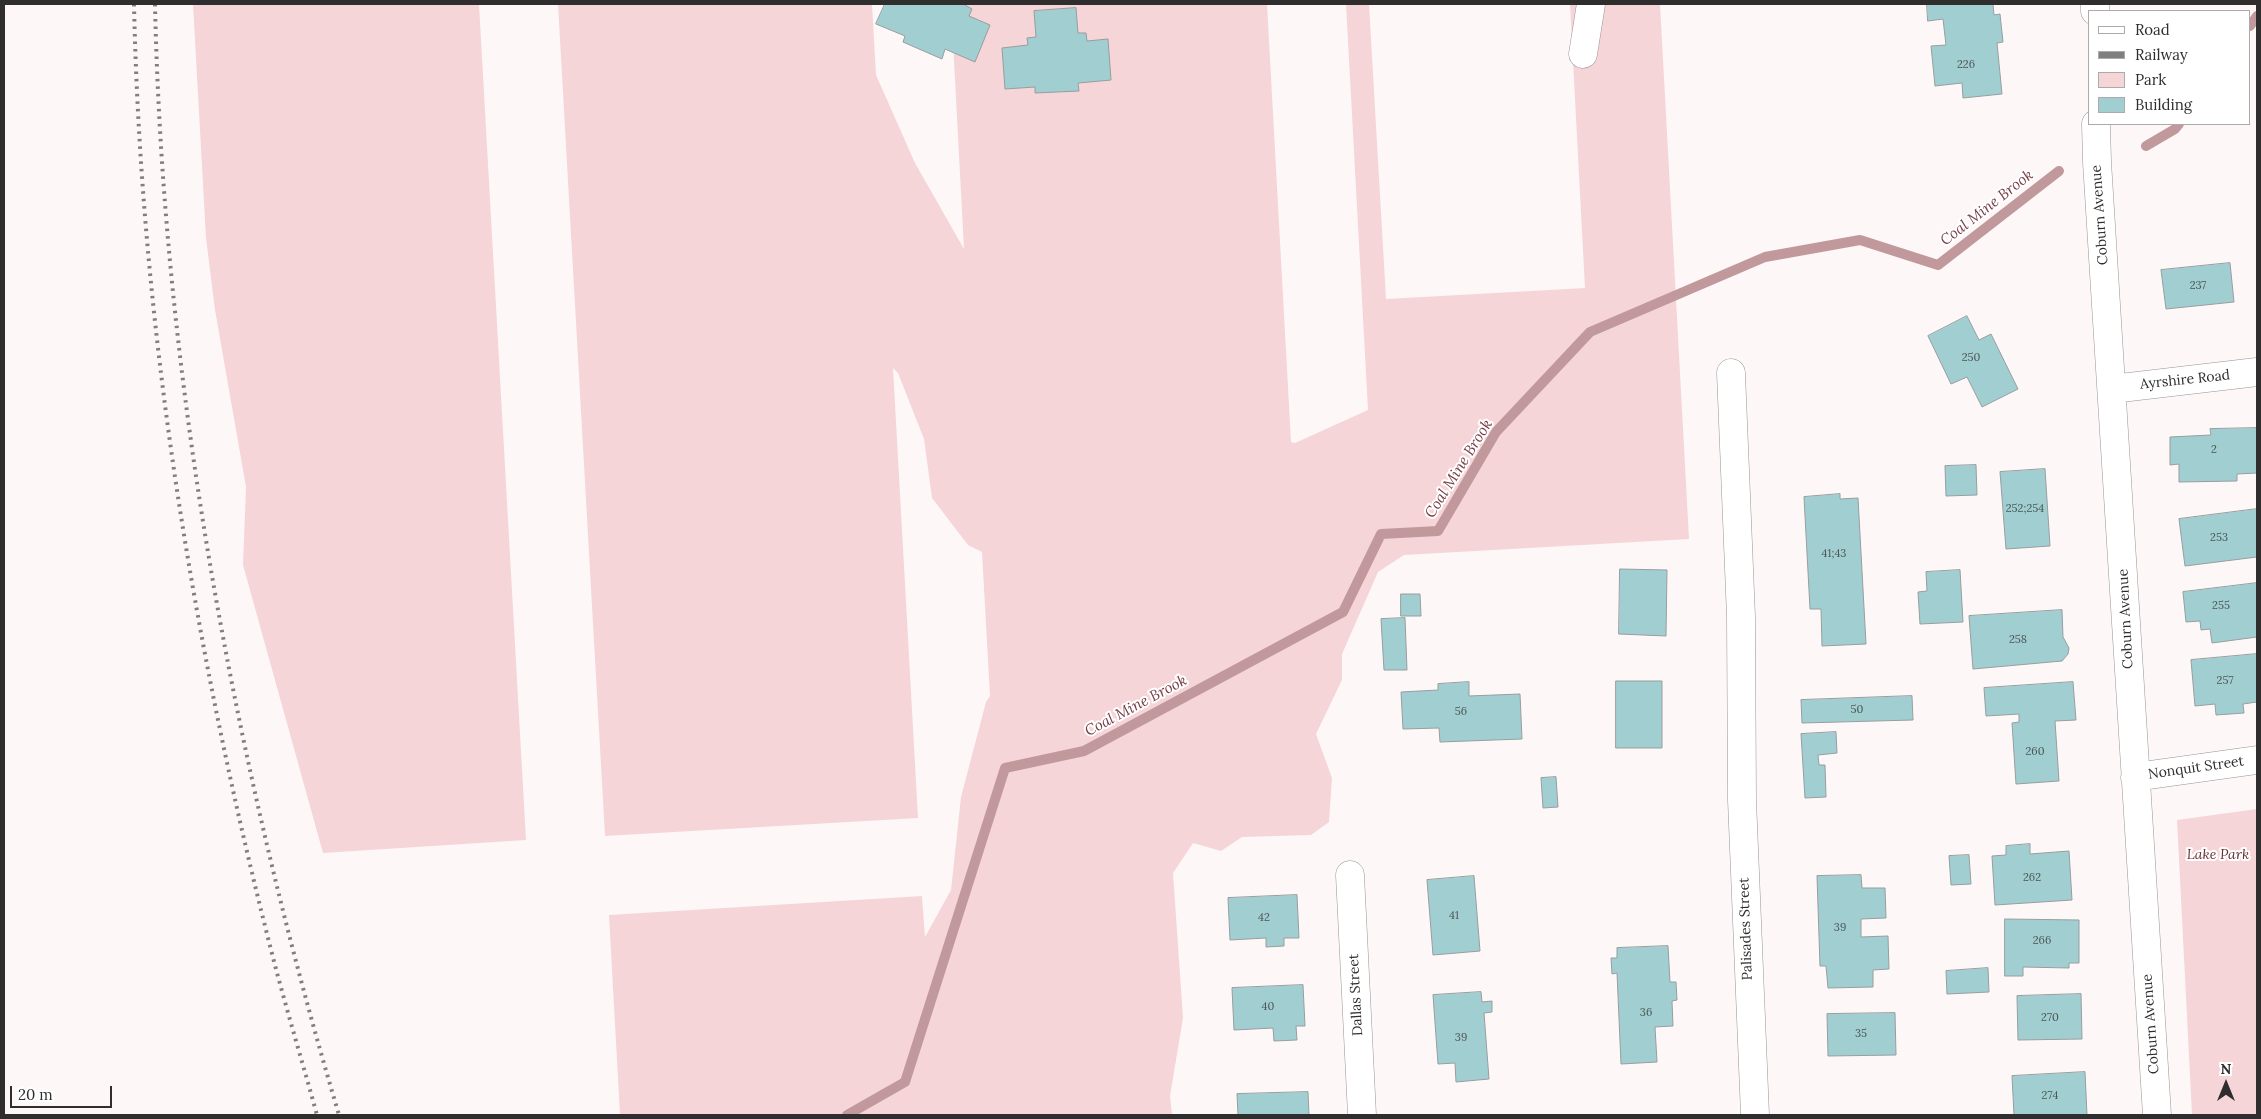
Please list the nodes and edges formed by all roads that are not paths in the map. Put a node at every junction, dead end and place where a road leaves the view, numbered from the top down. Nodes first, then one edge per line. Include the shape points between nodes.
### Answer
1 (1591, 4) edge
2 (1583, 54) dead end
3 (2096, 125) edge
4 (2257, 372) edge
5 (1731, 373) dead end
6 (2112, 388) junction
7 (2257, 760) edge
8 (2135, 777) junction
9 (1350, 875) dead end
10 (1362, 1115) edge
11 (1755, 1115) edge
12 (2157, 1115) edge

1 - 2 street
3 - 6 street, Coburn Avenue
4 - 6 street, Ayrshire Road
5 - 11 street, Palisades Street via 1741,617 1749,1010
6 - 8 street, Coburn Avenue
7 - 8 street, Nonquit Street
8 - 12 street, Coburn Avenue
9 - 10 street, Dallas Street

